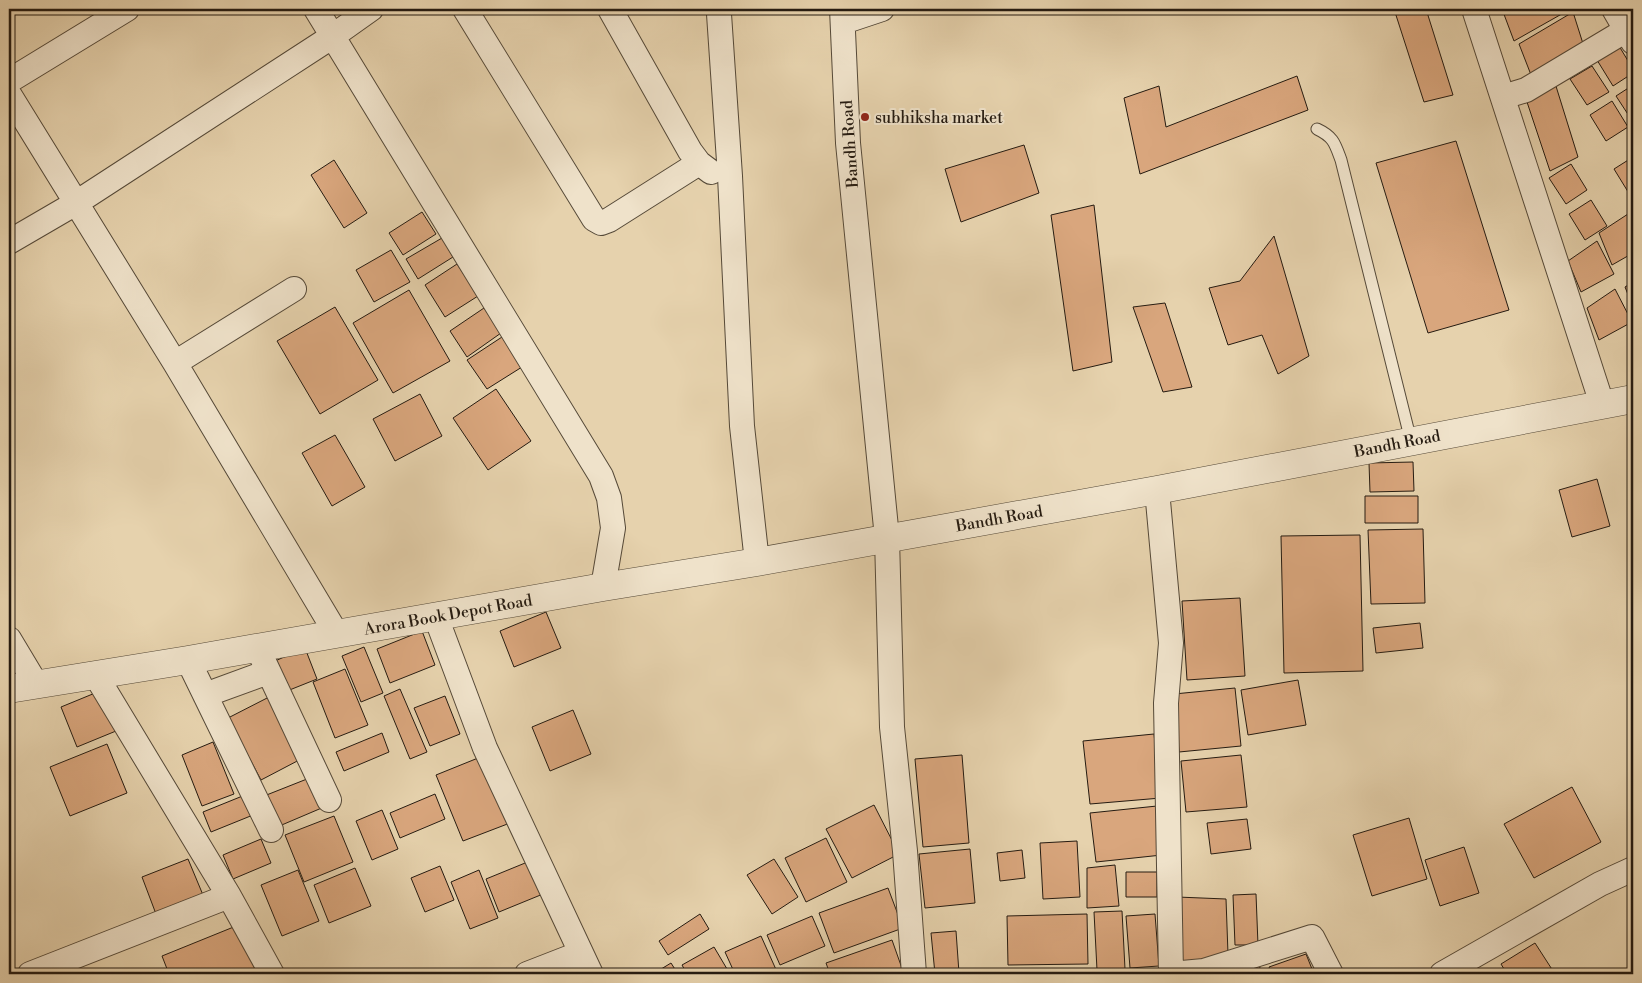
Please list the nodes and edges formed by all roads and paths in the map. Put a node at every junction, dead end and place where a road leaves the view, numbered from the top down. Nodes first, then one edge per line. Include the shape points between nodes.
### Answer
1 (127, 9) edge
2 (316, 9) edge
3 (371, 9) edge
4 (466, 9) edge
5 (610, 9) edge
6 (882, 9) edge
7 (1474, 9) edge
8 (1614, 9) edge
9 (719, 14) dead end
10 (843, 15) edge
11 (1631, 33) edge
12 (333, 36) junction
13 (9, 81) edge
14 (9, 94) edge
15 (1503, 97) junction
16 (1317, 129) dead end
17 (699, 163) junction
18 (730, 176) junction
19 (76, 203) junction
20 (9, 242) edge
21 (294, 289) dead end
22 (175, 363) junction
23 (1633, 399) edge
24 (1602, 404) junction
25 (1412, 441) junction
26 (1157, 490) junction
27 (887, 538) junction
28 (757, 562) junction
29 (603, 587) junction
30 (436, 617) junction
31 (336, 633) junction
32 (9, 639) edge
33 (257, 647) junction
34 (188, 660) junction
35 (268, 672) junction
36 (95, 674) junction
37 (36, 684) junction
38 (9, 689) edge
39 (205, 695) junction
40 (329, 800) dead end
41 (271, 830) dead end
42 (1633, 869) edge
43 (229, 896) junction
44 (581, 953) junction
45 (1205, 973) edge
46 (30, 974) edge
47 (272, 974) edge
48 (527, 974) edge
49 (591, 974) edge
50 (914, 974) edge
51 (1331, 974) edge
52 (1442, 974) edge

1 - 13 street
2 - 12 street
3 - 12 street
4 - 17 street via 594,219 609,220
5 - 17 street
6 - 10 street
7 - 15 street
8 - 11 street
9 - 18 street
10 - 27 street, Bandh Road via 848,143
11 - 15 street via 1526,90
12 - 19 street
12 - 29 street via 601,476 609,498 613,528
14 - 19 street
15 - 24 street
16 - 25 lane via 1334,140 1341,160
17 - 18 street via 709,171
18 - 28 street via 742,426
19 - 20 street
19 - 22 street
21 - 22 street
22 - 31 street
23 - 24 street, Bandh Road
24 - 25 street, Bandh Road
25 - 26 street, Bandh Road
26 - 27 street, Bandh Road
26 - 45 street via 1171,643 1166,703 1171,974
27 - 28 street, Arora Book Depot Road
27 - 50 street via 892,727
28 - 29 street, Arora Book Depot Road
29 - 30 street, Arora Book Depot Road
30 - 31 street, Arora Book Depot Road
30 - 44 street via 485,748
31 - 33 street, Arora Book Depot Road
32 - 37 street
33 - 34 street, Arora Book Depot Road
33 - 35 street
34 - 36 street, Arora Book Depot Road
34 - 39 street
35 - 39 street
35 - 40 street
36 - 37 street, Arora Book Depot Road
36 - 43 street
37 - 38 street, Arora Book Depot Road
39 - 41 street
42 - 52 street via 1600,884
43 - 46 street
43 - 47 street
44 - 48 street
44 - 49 street
45 - 51 street via 1312,937

